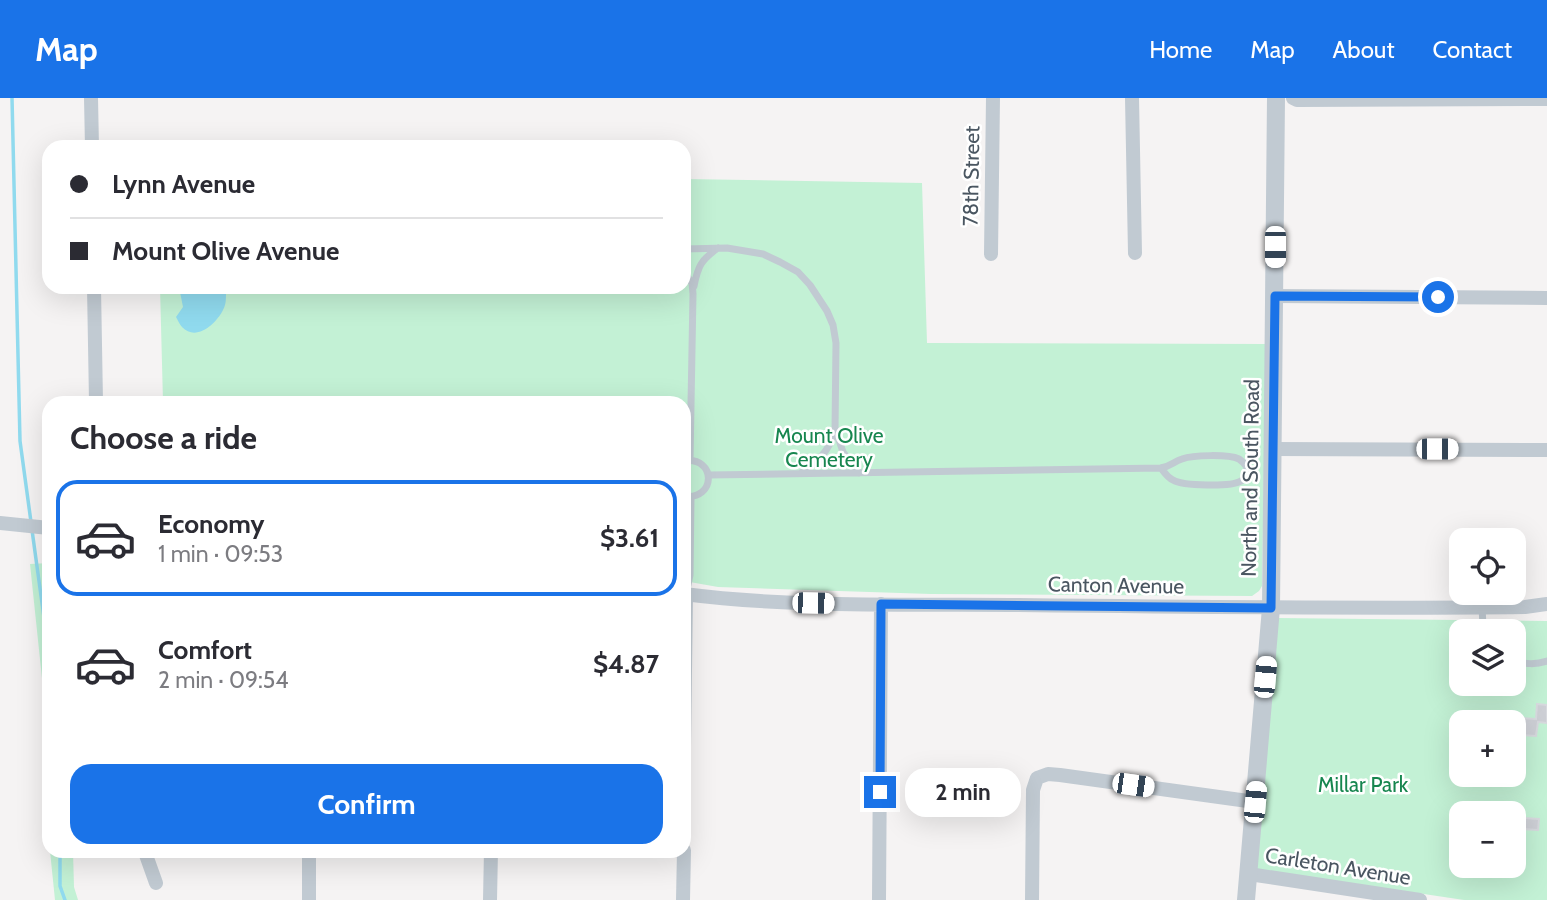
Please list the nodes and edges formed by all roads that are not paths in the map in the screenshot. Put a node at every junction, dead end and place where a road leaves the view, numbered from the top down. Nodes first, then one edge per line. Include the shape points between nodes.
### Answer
1 (91, 98) edge
2 (993, 98) edge
3 (1132, 98) edge
4 (1276, 98) edge
5 (1293, 98) edge
6 (1444, 99) edge
7 (1547, 99) edge
8 (92, 140) edge
9 (718, 248) junction
10 (691, 249) edge
11 (1135, 253) dead end
12 (991, 254) dead end
13 (691, 282) edge
14 (94, 294) edge
15 (693, 294) junction
16 (1275, 296) junction
17 (1547, 298) edge
18 (96, 396) edge
19 (689, 396) edge
20 (835, 431) junction
21 (1273, 449) junction
22 (1547, 450) edge
23 (691, 461) edge
24 (1161, 468) junction
25 (859, 473) junction
26 (801, 474) junction
27 (709, 475) junction
28 (691, 496) edge
29 (7, 524) edge
30 (42, 527) edge
31 (691, 595) edge
32 (881, 604) junction
33 (1547, 604) edge
34 (1482, 607) junction
35 (1271, 608) junction
36 (1482, 619) edge
37 (1547, 661) edge
38 (1526, 663) edge
39 (1255, 802) junction
40 (147, 858) edge
41 (310, 858) edge
42 (491, 858) edge
43 (684, 858) edge
44 (1249, 874) junction
45 (156, 883) dead end
46 (309, 900) edge
47 (490, 900) edge
48 (683, 900) edge
49 (879, 900) edge
50 (1032, 900) edge
51 (1246, 900) edge
52 (1420, 900) edge

1 - 8 street
2 - 12 street, 78th Street
3 - 11 street
4 - 16 street, North and South Road
5 - 6 street
6 - 7 street
9 - 10 lane
9 - 15 lane via 700,265
9 - 20 lane via 763,254 798,272 827,311 836,343
13 - 15 lane
14 - 18 street
15 - 19 lane
16 - 17 street
16 - 21 street, North and South Road
20 - 25 lane via 843,453
20 - 26 lane via 825,453
21 - 22 street
21 - 35 street, North and South Road
23 - 27 lane via 702,464
24 - 24 lane via 1192,457 1229,457 1240,460 1247,474 1235,484 1184,484 1173,481
24 - 25 lane
25 - 26 lane
26 - 27 lane
27 - 28 lane via 703,492
29 - 30 street
31 - 32 street, Canton Avenue
32 - 35 street, Canton Avenue
32 - 49 street
33 - 34 street, Canton Avenue
34 - 35 street, Canton Avenue
34 - 36 lane
35 - 39 street, North and South Road
37 - 38 lane
39 - 44 street, North and South Road
39 - 50 street via 1048,774 1037,778 1033,790
40 - 45 street
41 - 46 street
42 - 47 street
43 - 48 street
44 - 51 street, North and South Road
44 - 52 street, Carleton Avenue

